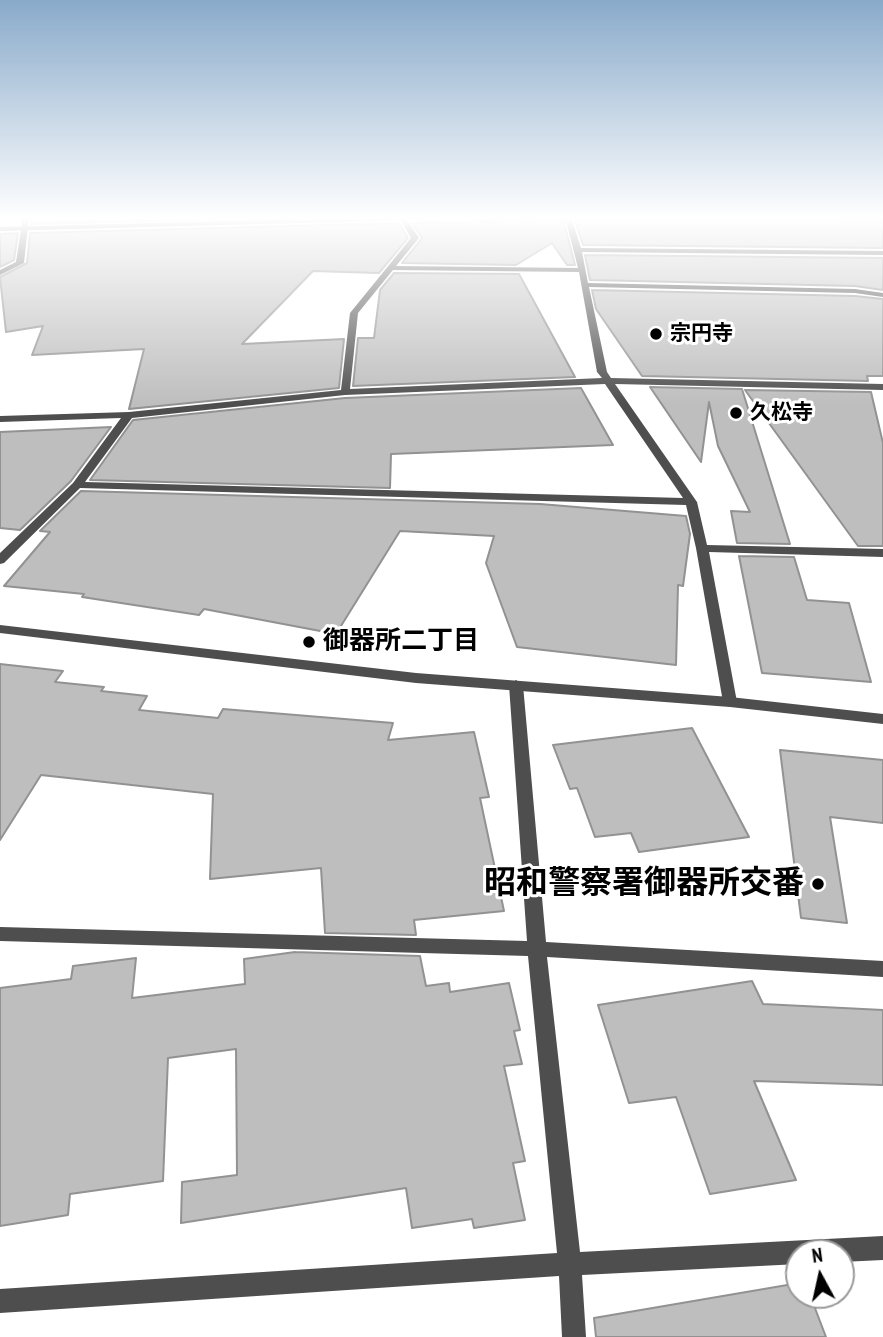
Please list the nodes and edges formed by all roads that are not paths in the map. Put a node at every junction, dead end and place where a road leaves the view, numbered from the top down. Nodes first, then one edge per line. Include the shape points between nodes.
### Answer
1 (382, 279) edge
2 (584, 279) edge
3 (585, 285) junction
4 (883, 295) edge
5 (608, 381) junction
6 (883, 387) edge
7 (345, 392) junction
8 (129, 415) junction
9 (0, 419) edge
10 (77, 485) junction
11 (691, 502) junction
12 (702, 548) junction
13 (883, 553) edge
14 (0, 560) edge
15 (0, 629) edge
16 (516, 685) junction
17 (730, 702) junction
18 (883, 719) edge
19 (0, 934) edge
20 (537, 950) junction
21 (883, 969) edge
22 (883, 1248) edge
23 (570, 1264) junction
24 (0, 1301) edge
25 (574, 1337) edge

1 - 7 street via 354,313
2 - 3 street
3 - 4 street
3 - 5 street via 602,372
5 - 6 street
5 - 7 street
5 - 11 street
7 - 8 street
8 - 9 street
8 - 10 street
10 - 11 street
10 - 14 street
11 - 12 street
12 - 13 street
12 - 17 street
15 - 16 street via 416,678
16 - 17 street
16 - 20 street
17 - 18 street
19 - 20 street
20 - 21 street
20 - 23 street
22 - 23 street
23 - 24 street
23 - 25 street

